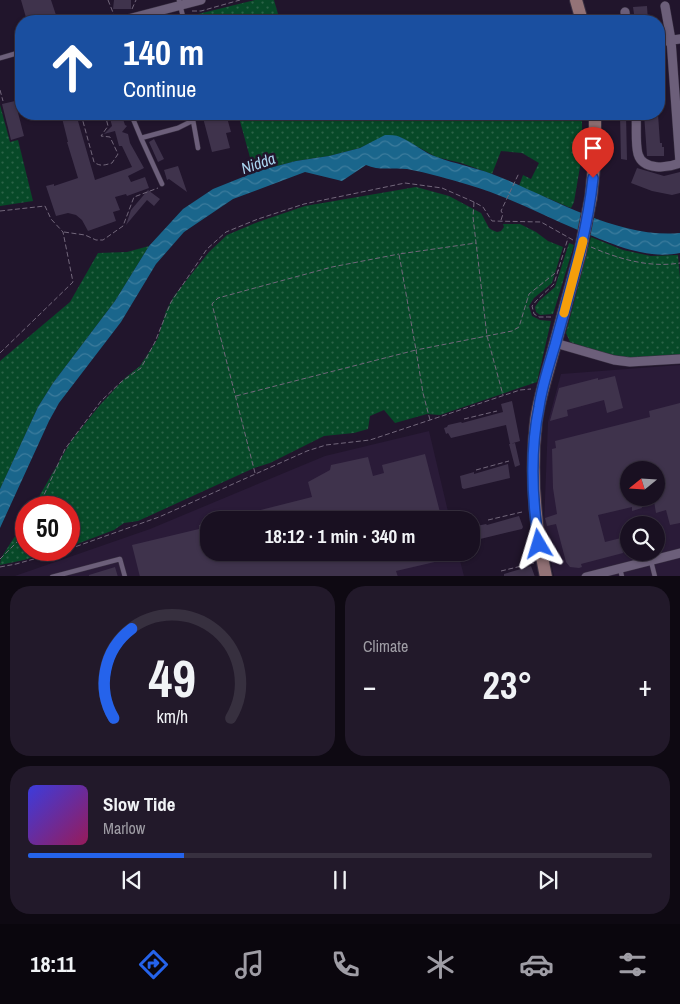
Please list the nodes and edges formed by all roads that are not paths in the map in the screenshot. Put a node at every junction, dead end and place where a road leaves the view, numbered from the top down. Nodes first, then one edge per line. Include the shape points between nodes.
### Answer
1 (201, 0) edge
2 (576, 0) edge
3 (181, 6) edge
4 (665, 6) dead end
5 (144, 15) edge
6 (580, 15) edge
7 (675, 40) edge
8 (15, 54) edge
9 (0, 58) edge
10 (134, 120) edge
11 (193, 120) joint
12 (595, 120) edge
13 (636, 120) edge
14 (142, 138) junction
15 (198, 148) dead end
16 (680, 163) edge
17 (162, 184) road end
18 (556, 343) junction
19 (680, 359) edge
20 (680, 553) edge
21 (665, 557) edge
22 (648, 561) edge
23 (651, 561) edge
24 (621, 572) edge
25 (52, 576) edge
26 (125, 576) edge
27 (546, 576) edge
28 (586, 576) edge
29 (655, 576) edge

1 - 3 street
2 - 6 main road
3 - 5 street
4 - 7 street
7 - 16 street
8 - 9 lane
10 - 14 lane
11 - 14 lane via 178,128
11 - 15 lane
12 - 18 main road, bridge via 591,198 582,247
13 - 16 street via 638,153 642,159 659,167
14 - 17 lane
18 - 19 street via 614,360
18 - 27 main road via 539,392 534,444 537,529
20 - 21 street
22 - 24 street
23 - 29 lane
24 - 28 street
25 - 26 lane via 120,559

